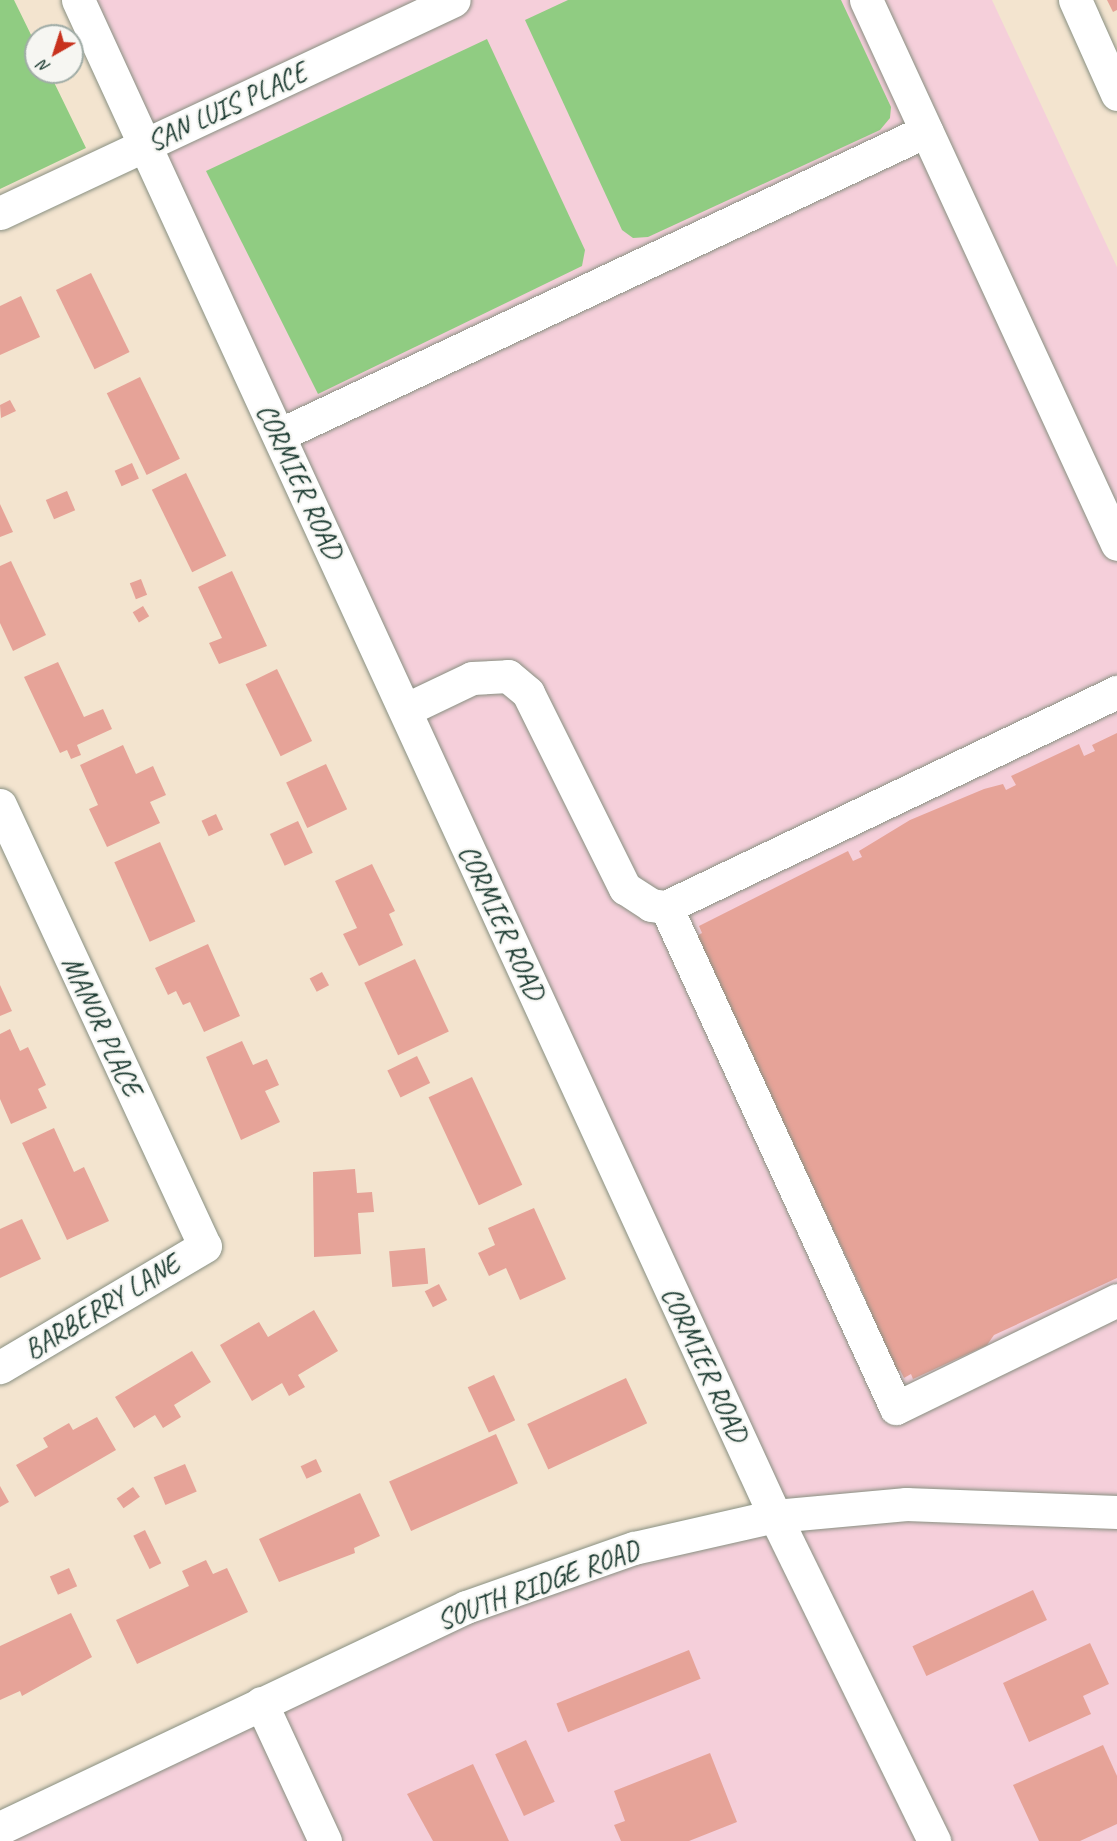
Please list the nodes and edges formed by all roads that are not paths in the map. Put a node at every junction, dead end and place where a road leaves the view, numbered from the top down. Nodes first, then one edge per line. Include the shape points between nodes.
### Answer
1 (78, 0) edge
2 (454, 0) edge
3 (866, 0) edge
4 (1075, 0) edge
5 (1117, 94) edge
6 (926, 130) junction
7 (146, 145) junction
8 (0, 213) edge
9 (279, 435) junction
10 (1117, 544) edge
11 (1117, 692) edge
12 (405, 710) junction
13 (0, 805) edge
14 (666, 907) junction
15 (205, 1246) joint
16 (1117, 1300) edge
17 (0, 1367) edge
18 (1117, 1512) edge
19 (775, 1516) junction
20 (261, 1703) junction
21 (0, 1828) edge
22 (325, 1841) edge
23 (934, 1841) edge

1 - 7 street, CORMIER ROAD
2 - 7 street, SAN LUIS PLACE
3 - 6 street
4 - 5 street
6 - 9 street
6 - 10 street
7 - 8 street, SAN LUIS PLACE
7 - 9 street, CORMIER ROAD
9 - 12 street, CORMIER ROAD
11 - 14 street
12 - 14 street via 472,678 508,676 528,693 625,888 651,905
12 - 19 street, CORMIER ROAD
13 - 15 street, MANOR PLACE
14 - 16 street via 896,1408
15 - 17 street, BARBERRY LANE
18 - 19 street, SOUTH RIDGE ROAD via 906,1504
19 - 20 street, SOUTH RIDGE ROAD via 634,1548 466,1607
19 - 23 street, CORMIER ROAD
20 - 21 street, SOUTH RIDGE ROAD
20 - 22 street

